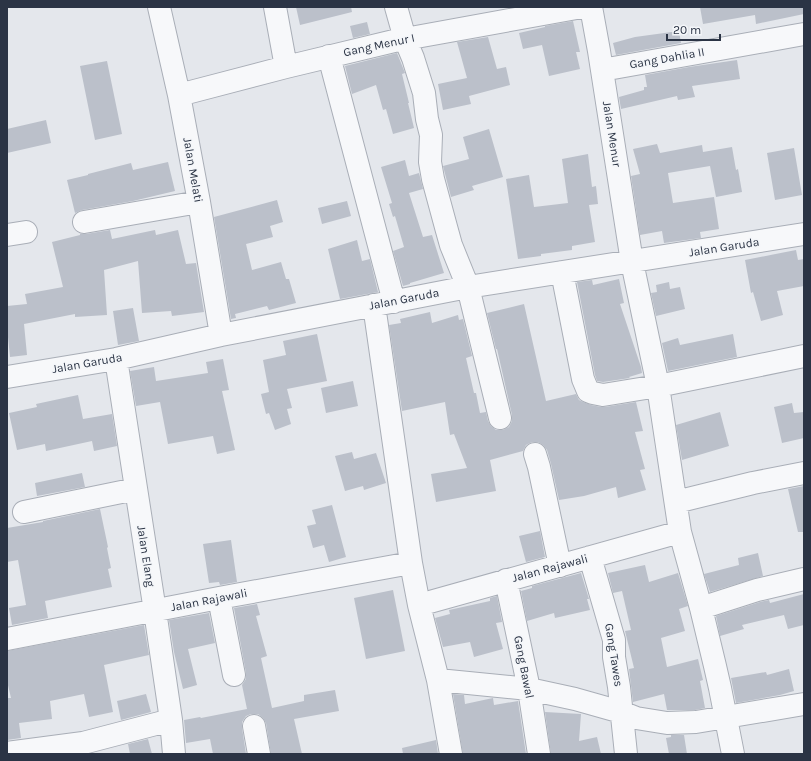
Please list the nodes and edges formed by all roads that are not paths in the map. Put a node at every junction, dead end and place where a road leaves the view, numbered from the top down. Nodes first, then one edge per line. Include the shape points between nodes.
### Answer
1 (159, 7) edge
2 (275, 7) edge
3 (396, 7) edge
4 (582, 7) edge
5 (591, 7) edge
6 (804, 34) edge
7 (405, 39) junction
8 (329, 56) junction
9 (286, 67) junction
10 (602, 70) junction
11 (179, 95) junction
12 (199, 202) junction
13 (84, 222) dead end
14 (804, 234) edge
15 (632, 262) junction
16 (562, 272) junction
17 (468, 287) junction
18 (384, 303) junction
19 (221, 335) junction
20 (804, 356) edge
21 (116, 359) junction
22 (7, 377) edge
23 (658, 386) junction
24 (500, 418) dead end
25 (536, 454) dead end
26 (804, 473) edge
27 (136, 489) junction
28 (676, 502) junction
29 (24, 512) dead end
30 (680, 532) junction
31 (590, 557) junction
32 (411, 563) junction
33 (560, 566) junction
34 (804, 578) edge
35 (506, 580) junction
36 (219, 598) junction
37 (419, 605) junction
38 (701, 608) junction
39 (155, 611) junction
40 (7, 639) edge
41 (234, 675) dead end
42 (438, 680) junction
43 (529, 689) junction
44 (804, 704) edge
45 (621, 712) junction
46 (726, 717) junction
47 (171, 720) junction
48 (254, 726) dead end
49 (7, 752) edge
50 (174, 754) edge
51 (259, 754) edge
52 (451, 754) edge
53 (539, 754) edge
54 (626, 754) edge
55 (732, 754) edge

1 - 11 street, Jalan Melati
2 - 9 street
3 - 7 street
4 - 7 street, Gang Menur I
5 - 10 street, Jalan Menur
6 - 10 street, Gang Dahlia II
7 - 8 street, Gang Menur I
7 - 17 street via 424,93 431,135 430,162 433,179 450,239
8 - 9 street, Gang Menur I
8 - 18 street
9 - 11 street, Gang Menur I
10 - 15 street, Jalan Menur
11 - 12 street, Jalan Melati
12 - 13 street
12 - 19 street, Jalan Melati
14 - 15 street, Jalan Garuda
15 - 16 street, Jalan Garuda
15 - 23 street, Jalan Menur
16 - 17 street, Jalan Garuda
16 - 23 street via 583,379 588,391 603,395
17 - 18 street, Jalan Garuda
17 - 24 street
18 - 19 street, Jalan Garuda
18 - 32 street
19 - 21 street, Jalan Garuda
20 - 23 street
21 - 22 street, Jalan Garuda
21 - 27 street, Jalan Elang
23 - 28 street, Jalan Menur
25 - 33 street
26 - 28 street
27 - 29 street
27 - 39 street, Jalan Elang
28 - 30 street, Jalan Menur
30 - 31 street, Jalan Rajawali
30 - 38 street, Jalan Menur
31 - 33 street, Jalan Rajawali
31 - 45 street, Gang Tawes via 614,640
32 - 36 street, Jalan Rajawali
32 - 37 street
33 - 35 street, Jalan Rajawali
34 - 38 street
35 - 37 street, Jalan Rajawali
35 - 43 street, Gang Bawal
36 - 39 street, Jalan Rajawali
36 - 41 street
37 - 42 street
38 - 46 street, Jalan Menur
39 - 40 street, Jalan Rajawali
39 - 47 street, Jalan Elang
42 - 43 street
42 - 52 street
43 - 45 street
43 - 53 street, Gang Bawal
44 - 46 street
45 - 46 street via 636,718 667,723
45 - 54 street, Gang Tawes
46 - 55 street, Jalan Menur
47 - 49 street via 83,743
47 - 50 street, Jalan Elang
48 - 51 street

